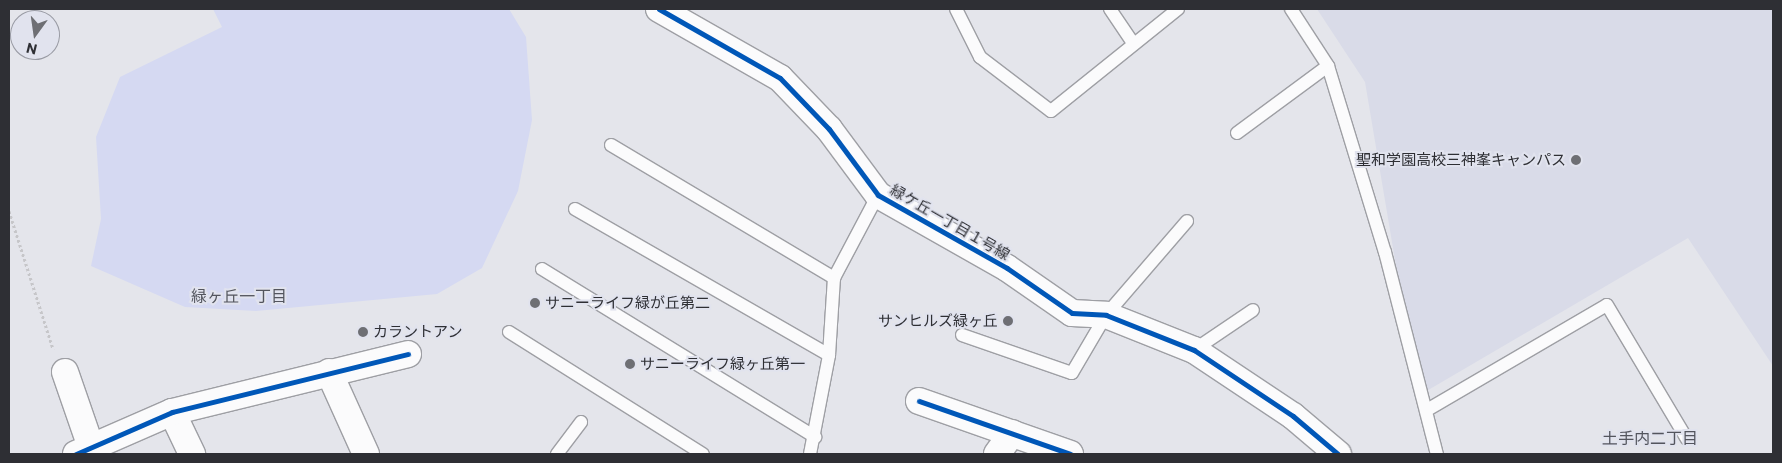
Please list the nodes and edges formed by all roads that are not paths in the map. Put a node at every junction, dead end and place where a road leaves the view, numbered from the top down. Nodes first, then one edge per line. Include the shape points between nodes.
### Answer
1 (659, 9) edge
2 (956, 9) edge
3 (1110, 9) edge
4 (1178, 9) edge
5 (1291, 9) edge
6 (1132, 42) junction
7 (1328, 66) junction
8 (1237, 133) dead end
9 (611, 145) dead end
10 (878, 195) junction
11 (575, 209) dead end
12 (1187, 221) dead end
13 (542, 269) dead end
14 (834, 278) junction
15 (1253, 310) dead end
16 (1106, 315) junction
17 (509, 332) dead end
18 (962, 335) dead end
19 (1194, 350) junction
20 (408, 354) dead end
21 (829, 355) junction
22 (60, 365) road end
23 (329, 372) junction
24 (918, 401) dead end
25 (1427, 410) junction
26 (172, 412) junction
27 (581, 422) dead end
28 (1012, 433) junction
29 (815, 437) junction
30 (1687, 439) dead end
31 (84, 450) edge
32 (192, 454) edge
33 (366, 454) edge
34 (558, 454) edge
35 (703, 454) edge
36 (810, 454) edge
37 (997, 454) edge
38 (1070, 454) edge
39 (1338, 454) edge
40 (1437, 454) edge

1 - 10 street, 緑ケ丘一丁目１号線 via 780,78 829,129
2 - 6 lane via 980,57 1051,111
3 - 6 lane
4 - 6 lane
5 - 7 lane
7 - 8 lane
7 - 25 lane
9 - 14 lane
10 - 14 lane
10 - 16 street, 緑ケ丘一丁目１号線 via 1007,268 1072,313
11 - 21 lane
12 - 16 lane
13 - 29 lane
14 - 21 lane
15 - 19 lane
16 - 18 lane via 1072,373
16 - 19 street, 緑ケ丘一丁目１号線
17 - 35 lane
19 - 39 street, 緑ケ丘一丁目１号線 via 1293,416
20 - 23 street
21 - 29 lane
22 - 31 street
23 - 26 street
23 - 33 street
24 - 28 street
25 - 30 lane via 1607,305
25 - 40 lane
26 - 31 street
26 - 32 street
27 - 34 lane
28 - 37 street
28 - 38 street
29 - 36 lane

